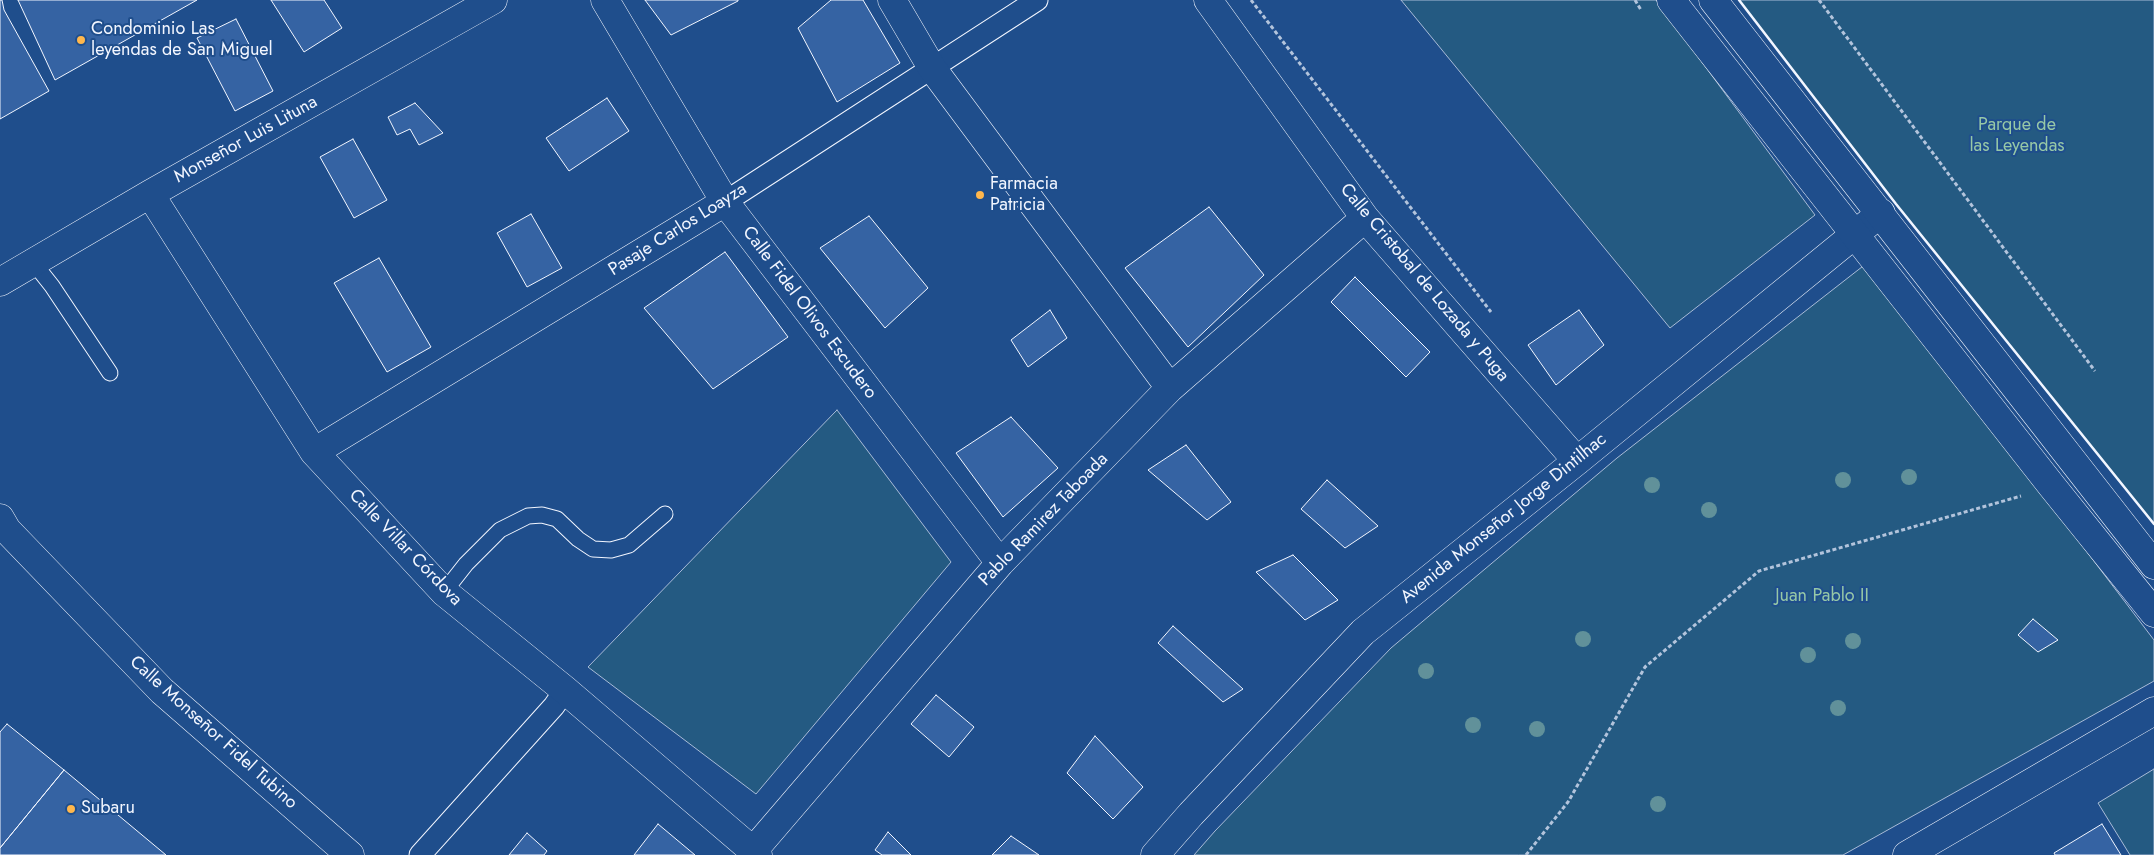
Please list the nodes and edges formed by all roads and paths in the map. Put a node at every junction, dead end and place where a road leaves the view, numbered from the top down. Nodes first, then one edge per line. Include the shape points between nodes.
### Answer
1 (493, 0) edge
2 (605, 0) edge
3 (892, 0) edge
4 (1037, 0) edge
5 (1208, 0) edge
6 (1251, 0) edge
7 (1671, 0) edge
8 (1713, 0) edge
9 (1819, 0) edge
10 (932, 68) junction
11 (150, 194) junction
12 (724, 202) junction
13 (1881, 213) junction
14 (1365, 218) junction
15 (1856, 234) junction
16 (33, 262) junction
17 (0, 282) edge
18 (1492, 314) dead end
19 (2095, 371) dead end
20 (110, 373) dead end
21 (1170, 388) junction
22 (314, 452) junction
23 (1577, 462) junction
24 (2022, 496) dead end
25 (665, 514) dead end
26 (0, 518) edge
27 (1000, 563) junction
28 (2154, 565) edge
29 (444, 592) junction
30 (2154, 613) edge
31 (565, 690) junction
32 (2154, 711) edge
33 (756, 853) edge
34 (350, 855) edge
35 (420, 855) edge
36 (1155, 855) edge
37 (1526, 855) edge
38 (1907, 855) edge

1 - 11 street, Monseñor Luis Lituna
2 - 12 street, Calle Fidel Olivos Escudero
3 - 10 street
4 - 10 street, Pasaje Carlos Loayza
5 - 14 street, Calle Cristobal de Lozada y Puga
6 - 18 path
7 - 15 street
8 - 13 street
9 - 19 path
10 - 12 street, Pasaje Carlos Loayza
10 - 21 street
11 - 16 street, Monseñor Luis Lituna
11 - 22 street, Calle Villar Córdova
12 - 22 street, Pasaje Carlos Loayza
12 - 27 street, Calle Fidel Olivos Escudero
13 - 15 street, Avenida Monseñor Jorge Dintilhac
13 - 28 street
14 - 21 street, Pablo Ramirez Taboada
14 - 23 street, Calle Cristobal de Lozada y Puga
15 - 23 street, Avenida Monseñor Jorge Dintilhac
15 - 30 street
16 - 17 street, Monseñor Luis Lituna
16 - 20 lane
21 - 27 street, Pablo Ramirez Taboada
22 - 29 street, Calle Villar Córdova
23 - 36 street, Avenida Monseñor Jorge Dintilhac via 1363,632
24 - 37 path via 1759,571 1645,667 1568,802
25 - 29 lane via 629,545 611,550 593,549 556,519 542,514 528,516 500,530
26 - 34 street, Calle Monseñor Fidel Tubino via 162,691
27 - 33 street, Pablo Ramirez Taboada
29 - 31 street, Calle Villar Córdova
31 - 33 street, Calle Villar Córdova
31 - 35 street
32 - 38 street

